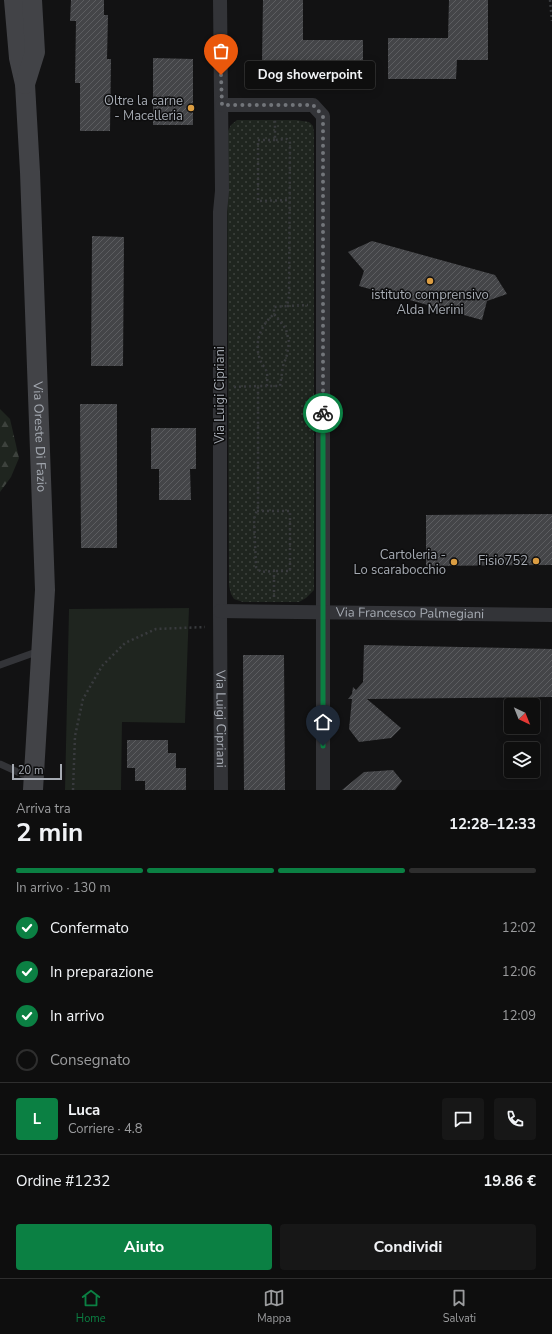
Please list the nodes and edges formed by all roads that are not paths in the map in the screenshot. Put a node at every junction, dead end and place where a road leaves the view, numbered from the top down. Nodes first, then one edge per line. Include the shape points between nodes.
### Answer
1 (14, 0) edge
2 (32, 0) edge
3 (220, 0) edge
4 (25, 84) junction
5 (222, 105) junction
6 (220, 611) junction
7 (323, 612) junction
8 (552, 615) edge
9 (41, 651) junction
10 (0, 665) edge
11 (0, 764) edge
12 (33, 784) edge
13 (221, 790) edge
14 (323, 790) edge

1 - 4 main road, Via Oreste Di Fazio via 19,58
2 - 4 main road, Via Oreste Di Fazio via 35,52
3 - 5 street, Via Luigi Cipriani
4 - 9 main road, Via Oreste Di Fazio via 45,590
5 - 6 street, Via Luigi Cipriani
5 - 7 street via 313,105 323,116
6 - 7 street, Via Francesco Palmegiani
6 - 13 street, Via Luigi Cipriani
7 - 8 street, Via Francesco Palmegiani
7 - 14 street
9 - 10 lane
9 - 12 main road, Via Oreste Di Fazio
11 - 12 lane

